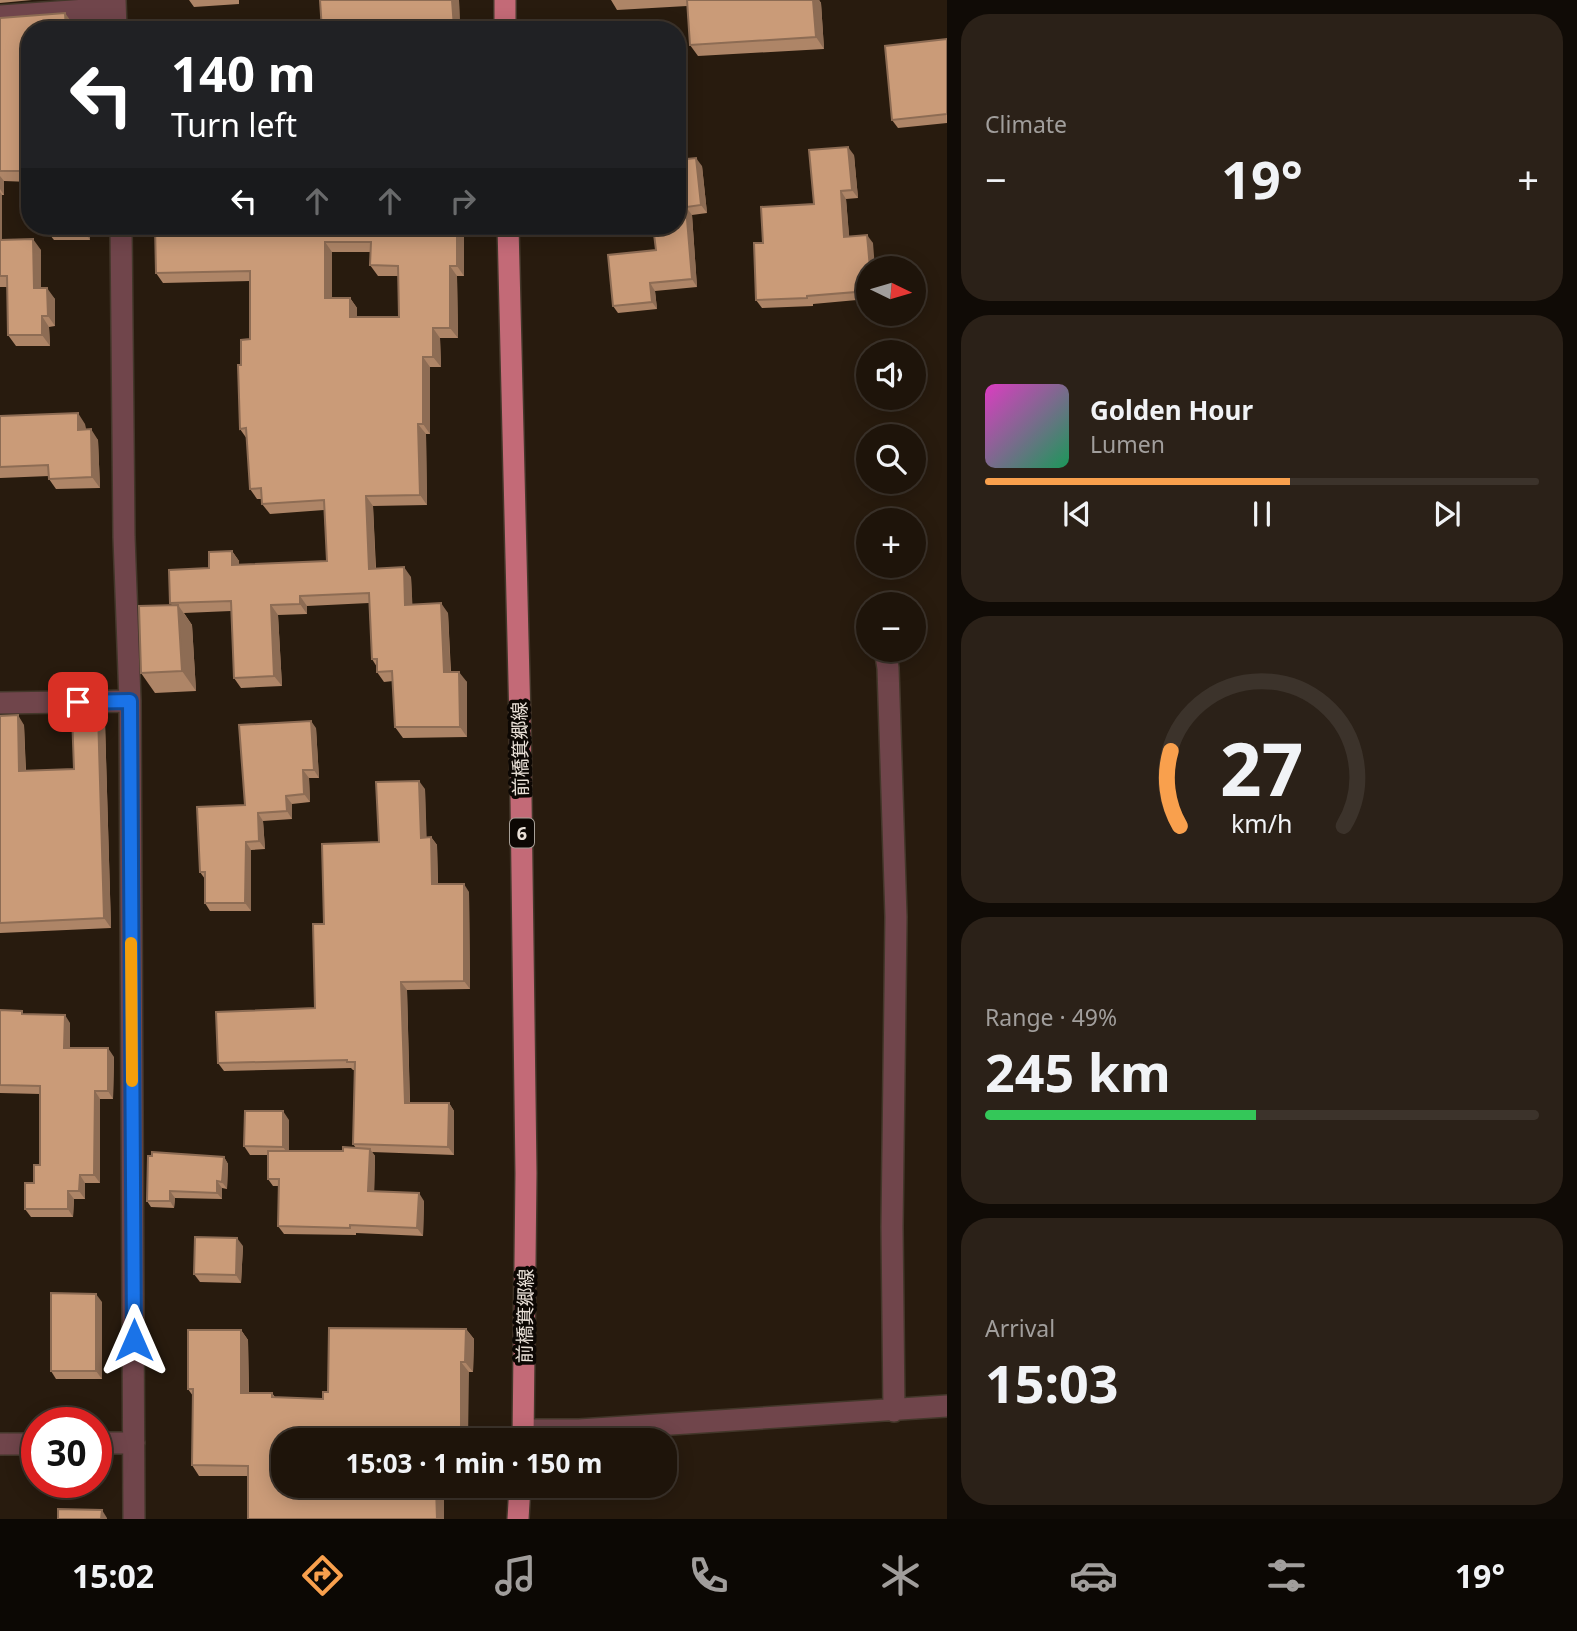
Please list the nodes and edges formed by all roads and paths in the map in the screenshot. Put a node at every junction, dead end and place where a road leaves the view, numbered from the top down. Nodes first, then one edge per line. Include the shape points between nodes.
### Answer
1 (505, 0) edge
2 (115, 4) edge
3 (0, 16) edge
4 (505, 21) edge
5 (121, 235) edge
6 (508, 235) edge
7 (887, 662) edge
8 (130, 701) junction
9 (0, 703) edge
10 (947, 1406) edge
11 (894, 1411) junction
12 (523, 1428) edge
13 (612, 1428) edge
14 (112, 1443) edge
15 (134, 1443) junction
16 (0, 1444) edge
17 (21, 1444) edge
18 (519, 1498) edge
19 (134, 1519) edge
20 (518, 1519) edge

1 - 4 main road
2 - 3 street
5 - 8 street
6 - 12 main road, 前橋箕郷線 / 6 via 523,891
7 - 11 street via 896,917
8 - 9 street
8 - 15 street
10 - 11 street
11 - 13 street
14 - 15 street
15 - 19 street
16 - 17 street
18 - 20 main road

